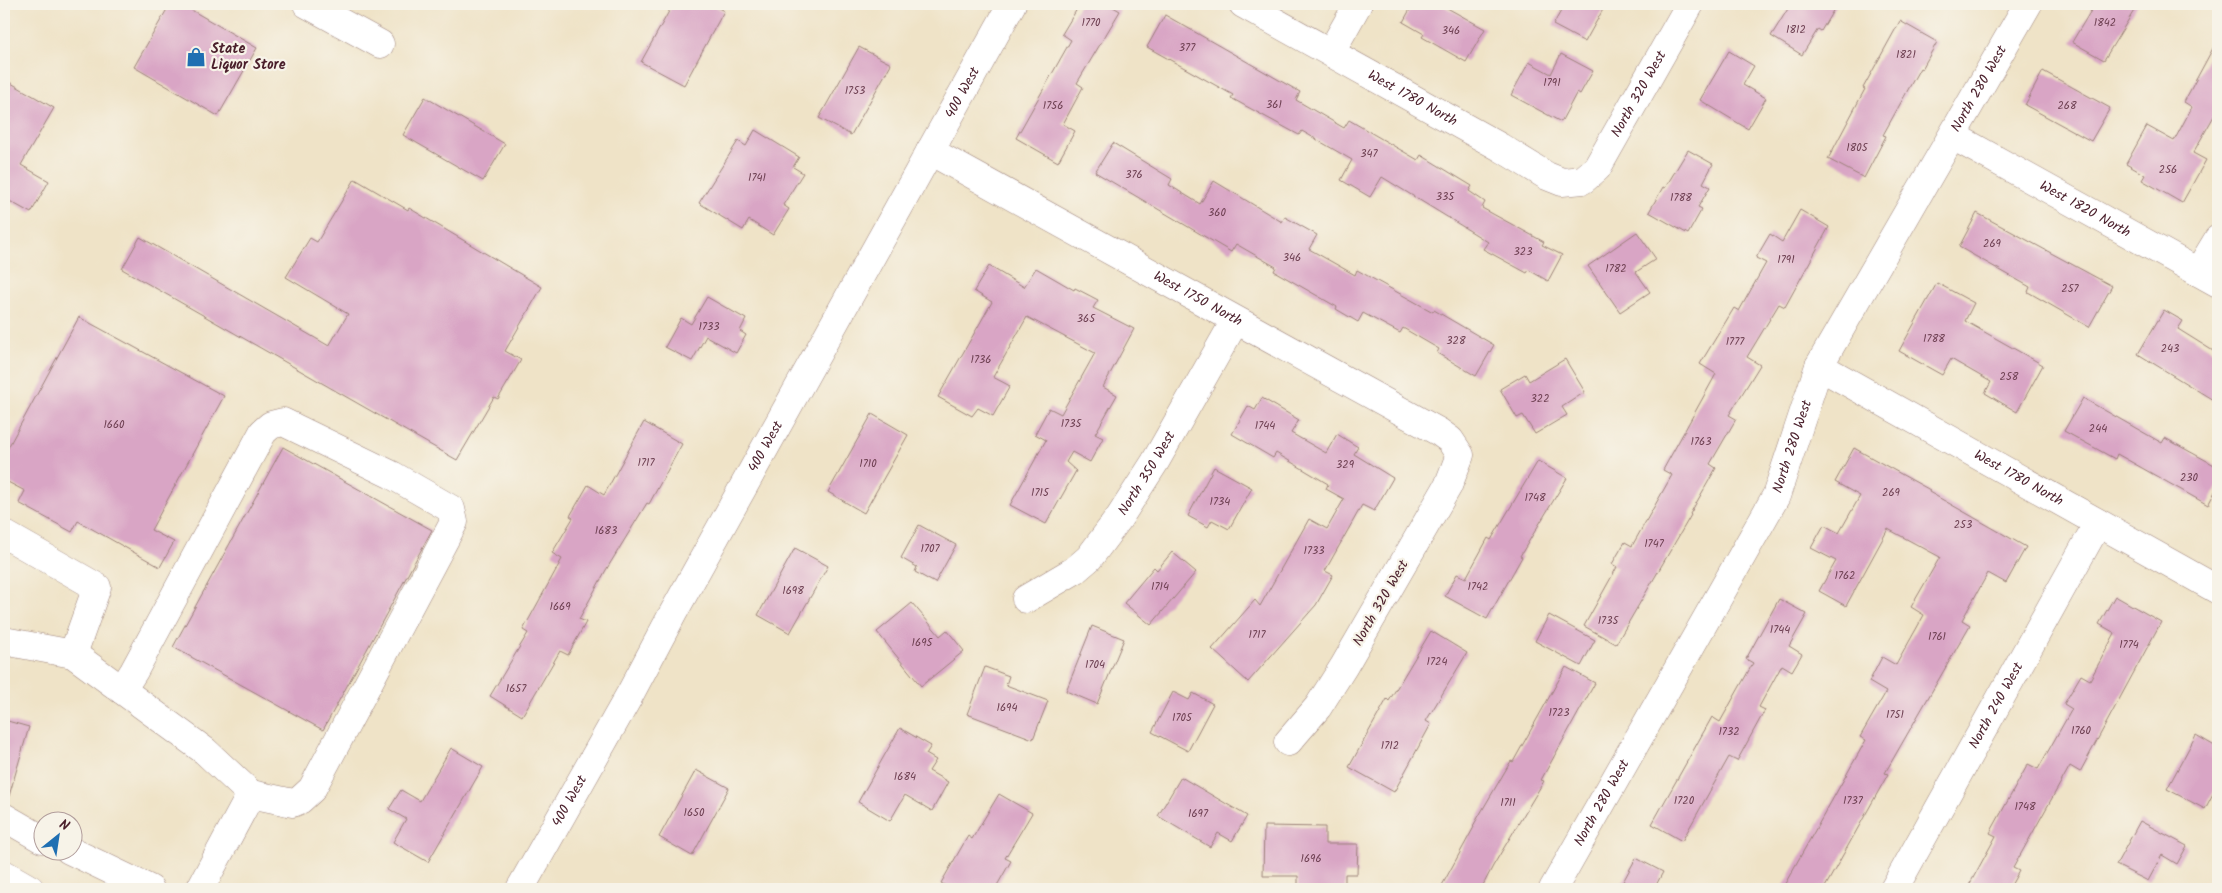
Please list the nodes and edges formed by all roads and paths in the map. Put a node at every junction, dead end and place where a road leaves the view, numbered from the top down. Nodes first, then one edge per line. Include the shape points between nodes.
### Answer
1 (307, 4) edge
2 (1012, 4) edge
3 (1243, 4) edge
4 (1358, 4) edge
5 (1690, 4) edge
6 (2028, 4) edge
7 (380, 44) dead end
8 (1331, 52) junction
9 (1953, 136) junction
10 (930, 151) junction
11 (1583, 180) joint
12 (2218, 239) edge
13 (2208, 277) edge
14 (1235, 321) junction
15 (1819, 366) junction
16 (1460, 455) joint
17 (2098, 523) junction
18 (4, 534) edge
19 (2218, 590) edge
20 (1026, 599) dead end
21 (4, 641) edge
22 (73, 654) junction
23 (122, 690) junction
24 (1288, 742) dead end
25 (251, 794) junction
26 (4, 818) edge
27 (32, 833) edge
28 (82, 856) edge
29 (4, 874) edge
30 (30, 889) edge
31 (150, 889) edge
32 (200, 889) edge
33 (520, 889) edge
34 (1553, 889) edge
35 (1894, 889) edge

1 - 7 street
2 - 10 street, 400 West
3 - 8 street, West 1780 North
4 - 8 street
5 - 11 street, North 320 West via 1597,168
6 - 9 street, North 280 West
8 - 11 street, West 1780 North via 1547,176 1562,182
9 - 13 street, West 1820 North
9 - 15 street, North 280 West
10 - 14 street, West 1750 North
10 - 33 street, 400 West
12 - 13 street
14 - 16 street, West 1750 North via 1439,432 1450,440
14 - 20 street, North 350 West via 1155,462 1089,558
15 - 17 street, West 1780 North
15 - 34 street, North 280 West via 1776,496
16 - 24 street, North 320 West via 1448,486 1344,666 1318,707
17 - 19 street, West 1780 North
17 - 35 street, North 240 West
18 - 22 street via 97,588
21 - 22 street
22 - 23 street
23 - 25 street via 205,751
23 - 25 street via 263,432 271,425 283,422 392,475 451,509 454,522 312,789 293,803
25 - 32 street
26 - 27 street
28 - 31 street
29 - 30 street

